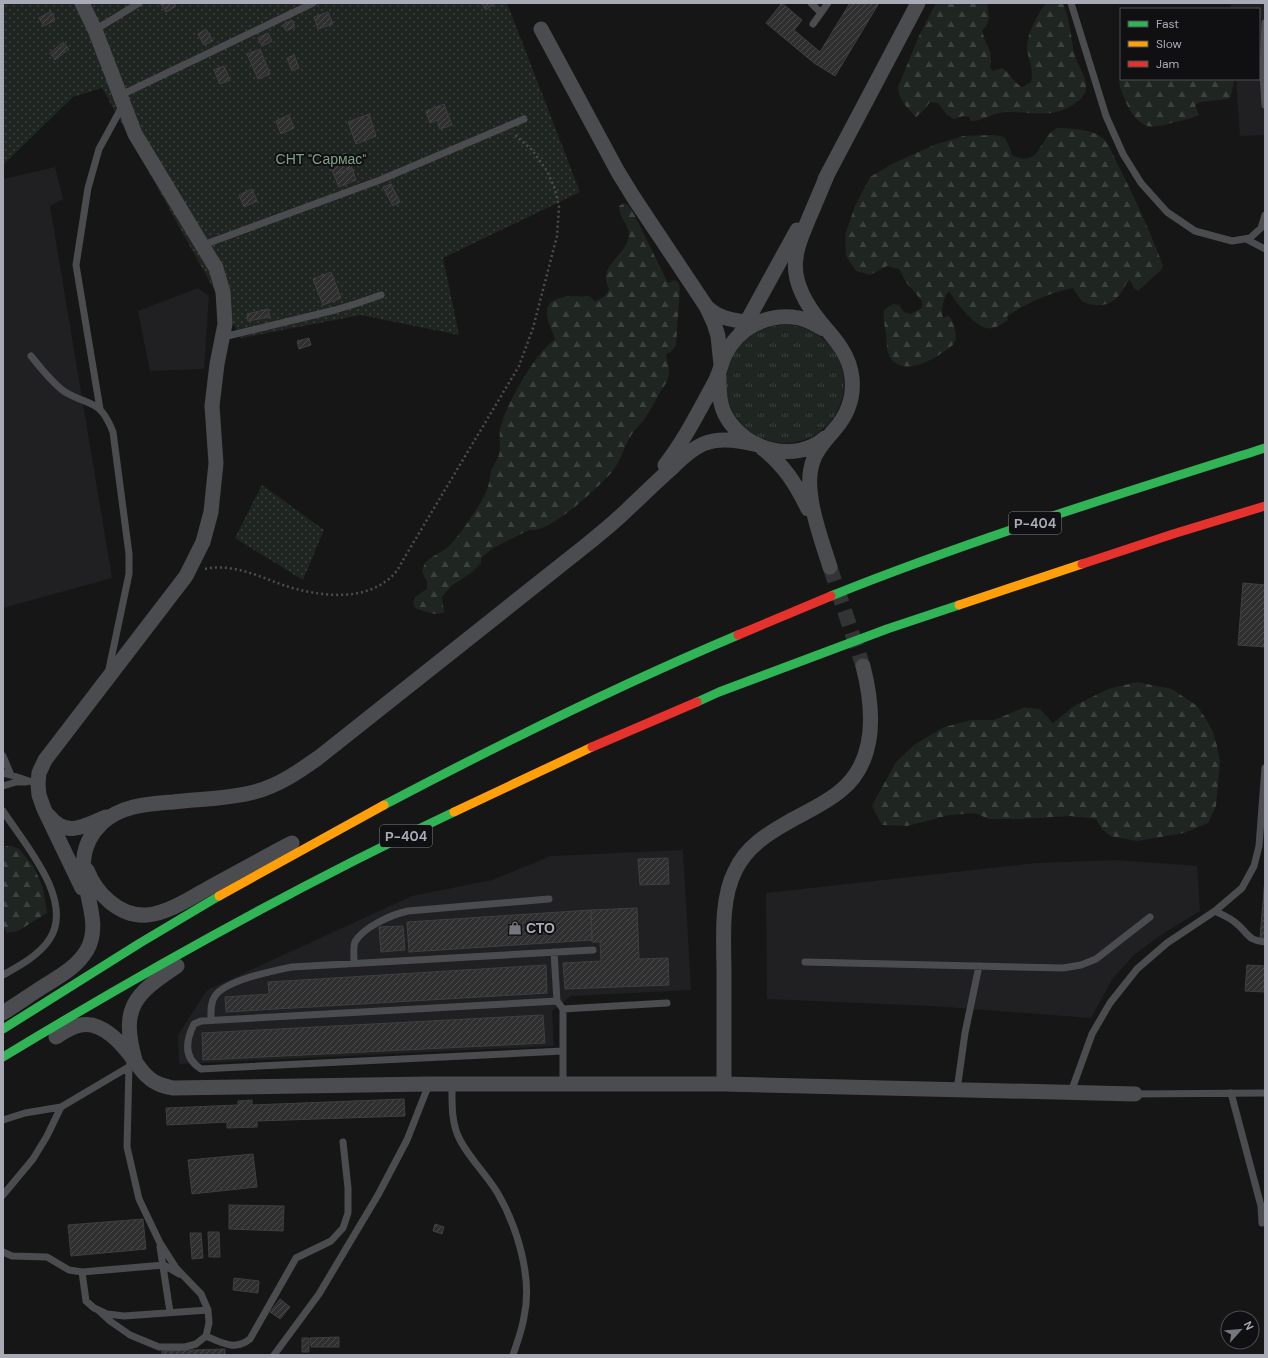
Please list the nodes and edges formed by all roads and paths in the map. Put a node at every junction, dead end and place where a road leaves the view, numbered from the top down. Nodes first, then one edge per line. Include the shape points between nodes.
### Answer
1 (82, 3) edge
2 (139, 3) edge
3 (313, 3) edge
4 (811, 3) edge
5 (828, 3) edge
6 (918, 3) edge
7 (1071, 3) edge
8 (821, 13) junction
9 (1265, 23) edge
10 (813, 24) dead end
11 (541, 29) dead end
12 (95, 30) junction
13 (121, 100) junction
14 (1265, 105) edge
15 (524, 119) dead end
16 (506, 127) junction
17 (829, 171) junction
18 (1265, 215) edge
19 (1246, 239) junction
20 (203, 245) junction
21 (1265, 249) edge
22 (380, 295) dead end
23 (706, 306) junction
24 (743, 328) junction
25 (223, 337) junction
26 (835, 339) junction
27 (31, 356) dead end
28 (720, 369) junction
29 (100, 409) junction
30 (836, 428) junction
31 (757, 445) junction
32 (1265, 448) edge
33 (644, 493) junction
34 (1265, 506) edge
35 (819, 532) junction
36 (830, 567) tunnel mouth
37 (186, 576) junction
38 (863, 666) tunnel mouth
39 (108, 678) junction
40 (3, 756) edge
41 (1265, 768) edge
42 (3, 773) edge
43 (11, 775) junction
44 (38, 784) junction
45 (3, 786) edge
46 (408, 792) junction
47 (44, 809) junction
48 (3, 810) edge
49 (120, 811) junction
50 (424, 826) junction
51 (85, 854) junction
52 (549, 899) dead end
53 (88, 901) junction
54 (1215, 911) junction
55 (1150, 917) dead end
56 (1265, 942) edge
57 (593, 950) dead end
58 (554, 952) junction
59 (805, 962) dead end
60 (354, 963) junction
61 (979, 966) junction
62 (3, 976) edge
63 (557, 1001) junction
64 (667, 1003) dead end
65 (563, 1009) junction
66 (3, 1013) edge
67 (211, 1020) junction
68 (3, 1029) edge
69 (563, 1051) junction
70 (3, 1057) edge
71 (132, 1064) junction
72 (3, 1069) edge
73 (429, 1084) junction
74 (452, 1084) junction
75 (563, 1084) junction
76 (724, 1084) junction
77 (957, 1090) junction
78 (1071, 1093) junction
79 (1231, 1093) junction
80 (1265, 1093) edge
81 (1135, 1094) joint
82 (61, 1107) junction
83 (3, 1120) edge
84 (343, 1142) dead end
85 (3, 1195) edge
86 (1262, 1223) dead end
87 (160, 1244) junction
88 (3, 1252) edge
89 (164, 1266) junction
90 (82, 1272) junction
91 (187, 1278) junction
92 (208, 1310) junction
93 (99, 1311) junction
94 (170, 1312) junction
95 (206, 1336) junction
96 (274, 1355) edge
97 (513, 1355) edge

1 - 12 street
2 - 12 lane
3 - 13 lane
4 - 8 lane
5 - 8 lane
6 - 17 street
7 - 19 lane via 1106,116 1123,154 1141,183 1167,212 1195,230 1232,241
8 - 10 lane
9 - 14 lane
11 - 23 street via 618,172
12 - 13 street
13 - 20 street via 135,134
13 - 29 lane via 99,149 88,188 76,265
15 - 16 lane
16 - 20 lane via 380,180
16 - 37 path via 532,150 547,171 559,206 558,236 533,328 519,366 393,576 373,589 340,595 317,593 247,572 224,568 207,569
17 - 24 street
17 - 26 street via 799,242 795,259 802,295
18 - 19 lane via 1261,228
19 - 21 lane
20 - 25 street via 216,268 223,292
22 - 25 lane via 335,310
23 - 24 street
23 - 28 street via 718,336
24 - 26 street via 762,321 788,317 811,322
24 - 28 street via 724,356
25 - 37 street via 212,406 216,462 211,512 203,542
26 - 30 street via 848,362 852,378 850,402
27 - 29 lane via 65,392
28 - 31 street via 718,393 727,418 742,436
28 - 33 street via 688,432
29 - 39 lane via 113,432 129,554 129,574
30 - 31 street via 819,442 797,450 775,451
30 - 35 street via 812,461 809,486
31 - 33 street via 726,440 703,444 684,457
31 - 35 street via 769,453 789,474
32 - 46 highway, Р-404 via 864,582 575,708
33 - 49 street via 585,546 318,758 286,779 261,790 238,796 140,806
34 - 50 highway, Р-404 via 1173,534 826,651 719,692 596,745
35 - 36 street
37 - 39 street
38 - 76 street via 871,716 867,752 860,767 840,791 825,802 756,842 734,871 728,889 724,949
39 - 44 street via 46,760 39,773
40 - 43 lane
41 - 54 lane via 1259,846 1254,866 1242,888
42 - 43 lane
43 - 44 lane
44 - 45 lane via 16,782
44 - 47 street
46 - 51 street via 347,815 186,900 156,913 132,913 117,907 105,898 87,871
46 - 68 highway, Р-404 via 220,895
47 - 49 street via 62,828 70,829
47 - 53 street
48 - 62 lane via 48,882 54,897 56,914 55,927 47,943 28,960
49 - 51 street via 93,834
50 - 70 highway, Р-404 via 227,926
50 - 71 street via 372,864 266,916 187,960 145,989 131,1009 129,1019
51 - 53 street via 83,867
52 - 60 lane via 395,914 362,933 354,943
53 - 66 street via 92,931 82,958 70,969
54 - 56 lane via 1237,923 1255,941
54 - 78 lane via 1167,943 1137,969 1110,1002 1092,1034
55 - 61 lane via 1096,959 1081,966
57 - 58 lane
58 - 60 lane
58 - 63 lane
59 - 61 lane
60 - 67 lane via 292,967 228,986 215,996 211,1006
61 - 77 lane via 965,1033
63 - 65 lane
63 - 67 lane
64 - 65 lane
65 - 69 lane
67 - 69 lane via 194,1024 191,1031 188,1048 190,1059 200,1069
69 - 75 lane
71 - 72 street via 110,1033 89,1024 80,1025 59,1035
71 - 73 street via 148,1078 173,1088
71 - 82 lane
71 - 87 lane via 128,1154 140,1204
73 - 74 street
73 - 96 lane via 406,1140 378,1195 319,1294
74 - 75 street
74 - 97 lane via 452,1108 460,1140 497,1192 510,1218 521,1252 527,1282 525,1316
75 - 76 street
76 - 77 street
77 - 78 street
78 - 81 street
79 - 80 lane
79 - 81 lane
79 - 86 lane via 1261,1206
82 - 83 lane via 25,1113
82 - 85 lane via 33,1159
84 - 95 lane via 348,1212 343,1228 330,1241 296,1258 250,1338 244,1343 235,1346 224,1344
87 - 89 lane
87 - 91 lane via 176,1268
88 - 90 lane via 12,1256 47,1257 69,1270
89 - 90 lane
89 - 91 lane
89 - 94 lane
90 - 93 lane via 86,1301
91 - 92 lane via 201,1294
92 - 94 lane
92 - 95 lane
93 - 94 lane via 124,1316
93 - 95 lane via 130,1335 159,1347 185,1347 196,1344

